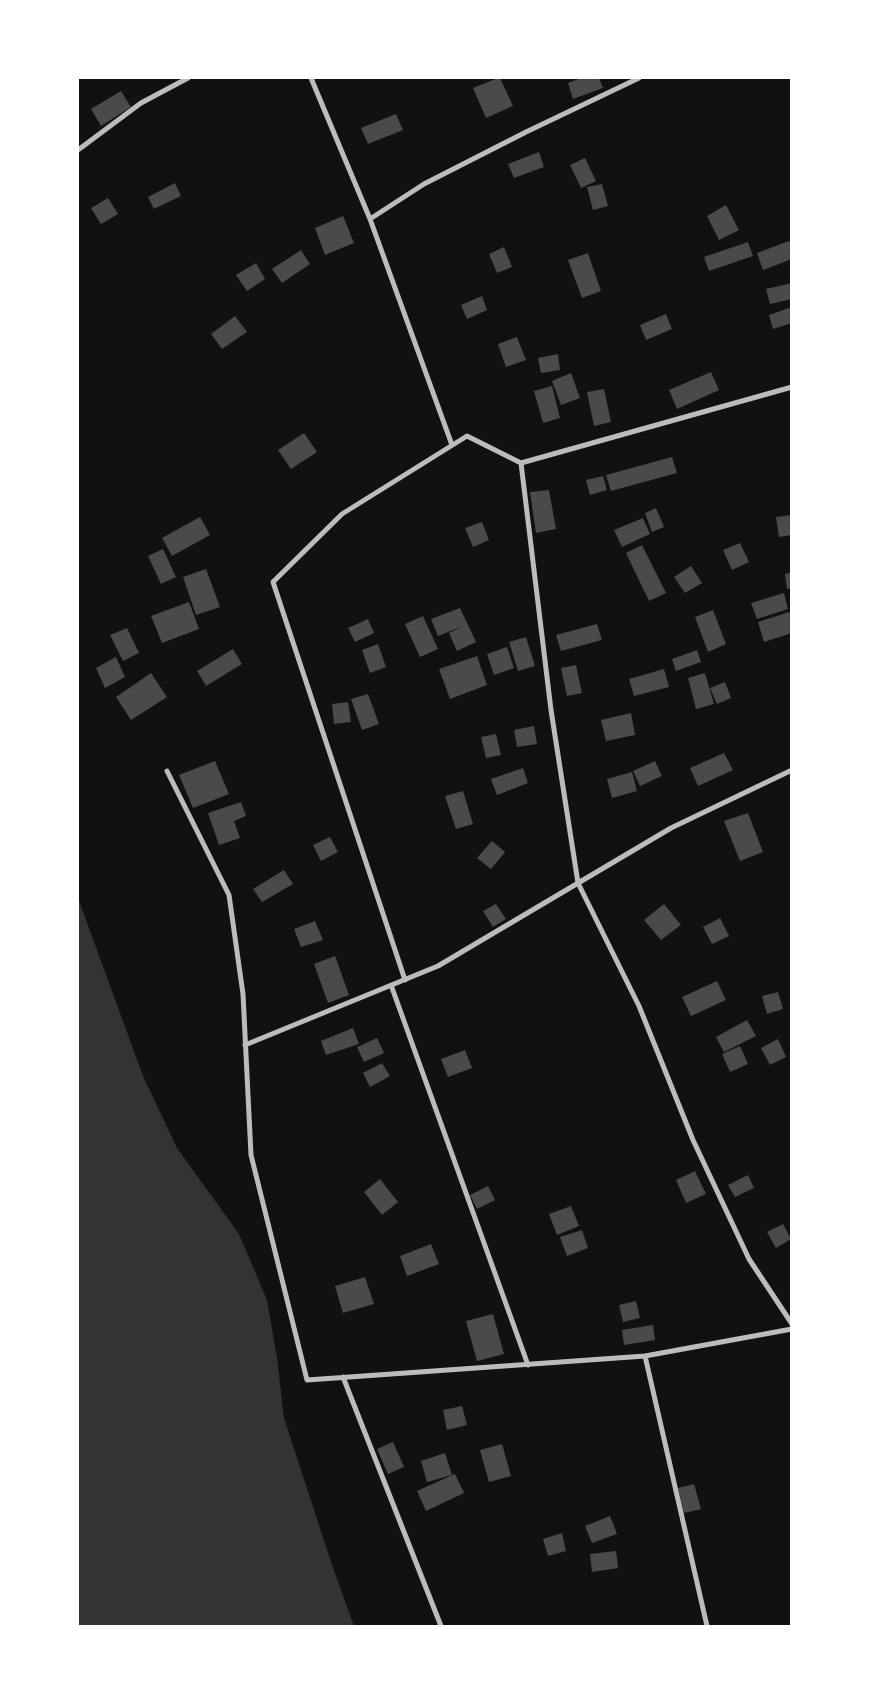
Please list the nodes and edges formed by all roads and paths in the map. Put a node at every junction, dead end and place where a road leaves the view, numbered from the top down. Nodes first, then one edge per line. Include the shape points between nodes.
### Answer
1 (188, 78) edge
2 (311, 78) edge
3 (639, 78) edge
4 (78, 150) edge
5 (370, 220) junction
6 (792, 387) edge
7 (452, 445) junction
8 (521, 463) junction
9 (792, 770) edge
10 (167, 771) dead end
11 (578, 883) junction
12 (404, 980) junction
13 (391, 985) junction
14 (245, 1045) junction
15 (792, 1324) edge
16 (792, 1329) edge
17 (646, 1356) junction
18 (528, 1365) junction
19 (343, 1378) junction
20 (441, 1626) edge
21 (707, 1626) edge

1 - 4 street via 141,103
2 - 5 street
3 - 5 street via 424,184
5 - 7 street
6 - 8 street
7 - 8 street via 466,436
7 - 12 street via 342,514 273,582
8 - 11 street via 550,710
9 - 11 street via 671,828
10 - 14 street via 228,895 243,994
11 - 12 street via 438,966
11 - 15 street via 639,1006 693,1140 749,1260
12 - 13 street
13 - 14 street
13 - 18 street
14 - 19 street via 251,1154 307,1380
16 - 17 street
17 - 18 street
17 - 21 street
18 - 19 street
19 - 20 street

